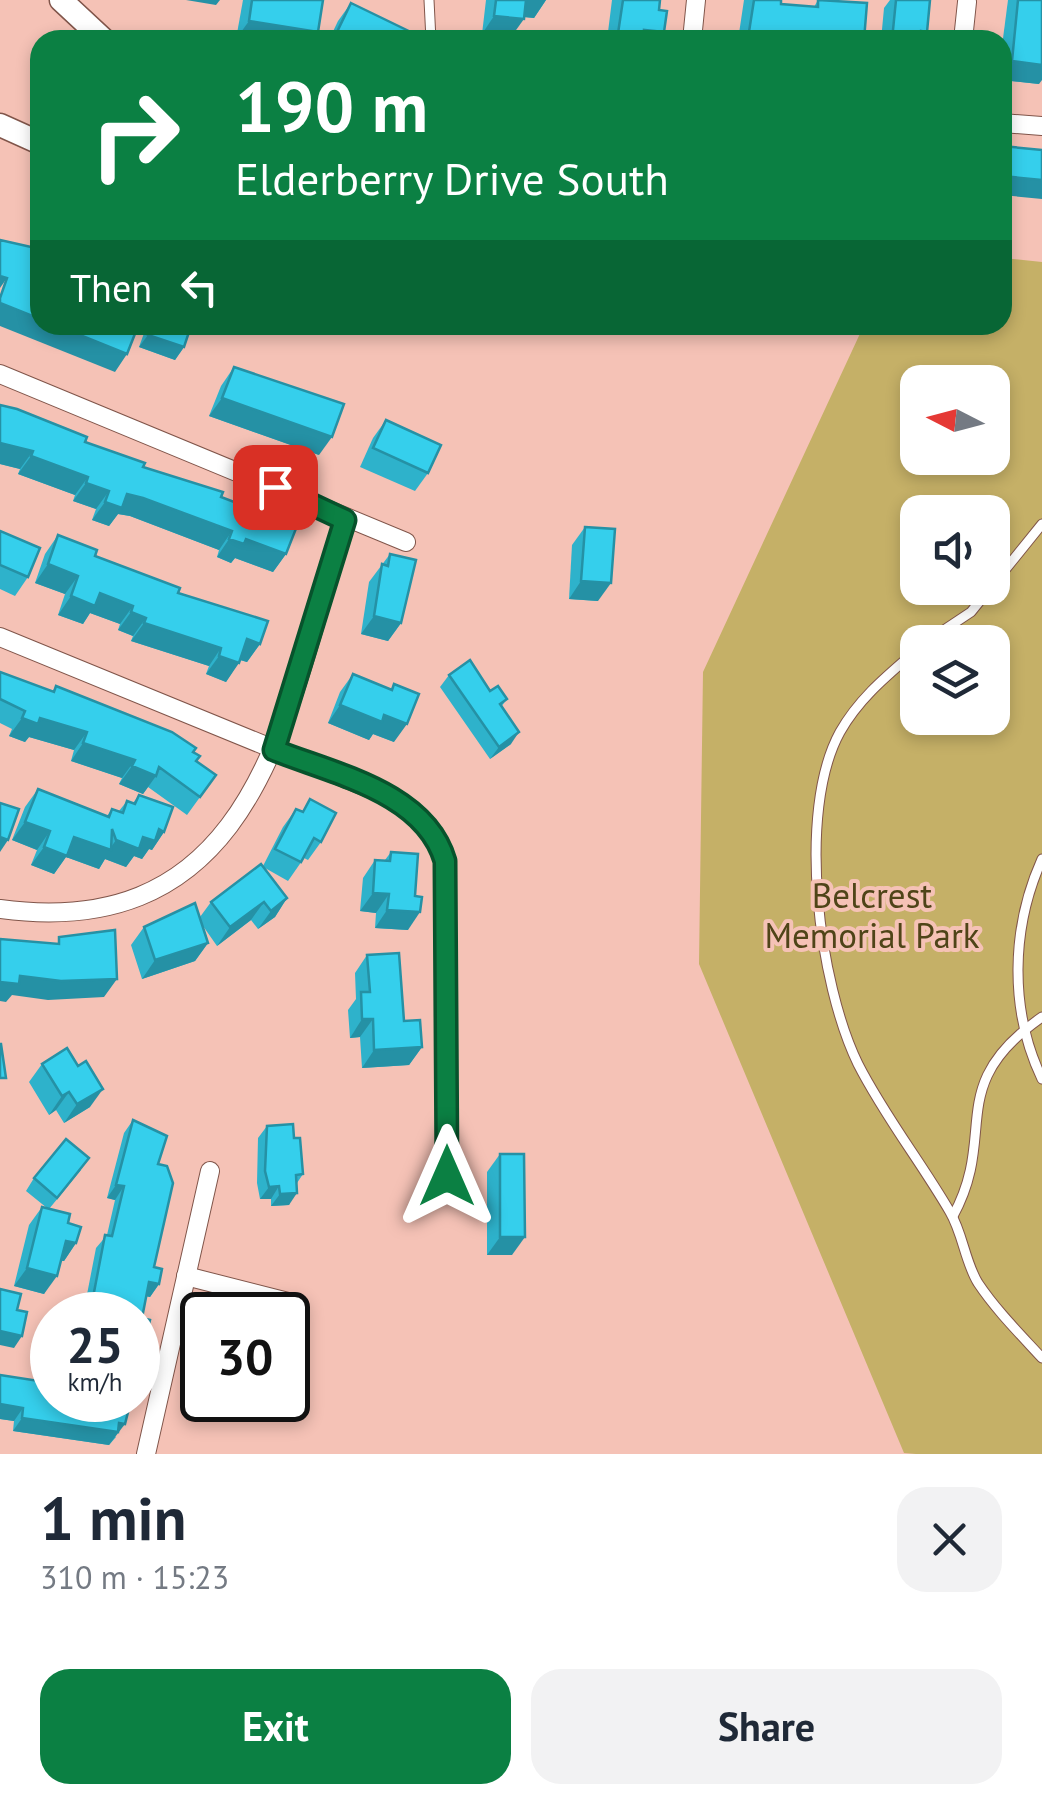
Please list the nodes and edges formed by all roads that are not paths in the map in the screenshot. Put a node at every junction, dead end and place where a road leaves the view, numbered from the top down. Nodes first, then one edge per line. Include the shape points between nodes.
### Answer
1 (62, 0) edge
2 (428, 0) edge
3 (696, 0) edge
4 (967, 2) edge
5 (94, 30) edge
6 (430, 30) edge
7 (693, 30) edge
8 (964, 30) edge
9 (1012, 123) edge
10 (0, 125) edge
11 (1042, 126) edge
12 (30, 138) edge
13 (0, 374) edge
14 (345, 520) junction
15 (1042, 524) edge
16 (406, 542) dead end
17 (952, 625) edge
18 (0, 637) edge
19 (900, 663) edge
20 (274, 750) junction
21 (1042, 859) edge
22 (0, 909) edge
23 (1042, 1017) edge
24 (1023, 1030) junction
25 (1042, 1079) edge
26 (210, 1171) dead end
27 (447, 1176) dead end
28 (952, 1216) junction
29 (186, 1276) junction
30 (249, 1292) edge
31 (1042, 1358) edge
32 (146, 1454) edge

1 - 5 main road
2 - 6 lane
3 - 7 street
4 - 8 street
9 - 11 street
10 - 12 main road
13 - 14 street
14 - 16 street
14 - 20 street
15 - 17 lane via 972,612
18 - 20 street
19 - 28 lane via 874,684 839,733 818,794 815,887 838,1004 857,1061
20 - 22 street via 233,824 176,878 111,906
20 - 27 street via 393,798 440,841
21 - 24 lane via 1026,893 1017,961
23 - 24 lane
24 - 25 lane
24 - 28 lane via 984,1078 968,1188
26 - 29 street
28 - 31 lane via 977,1280
29 - 30 street
29 - 32 street

